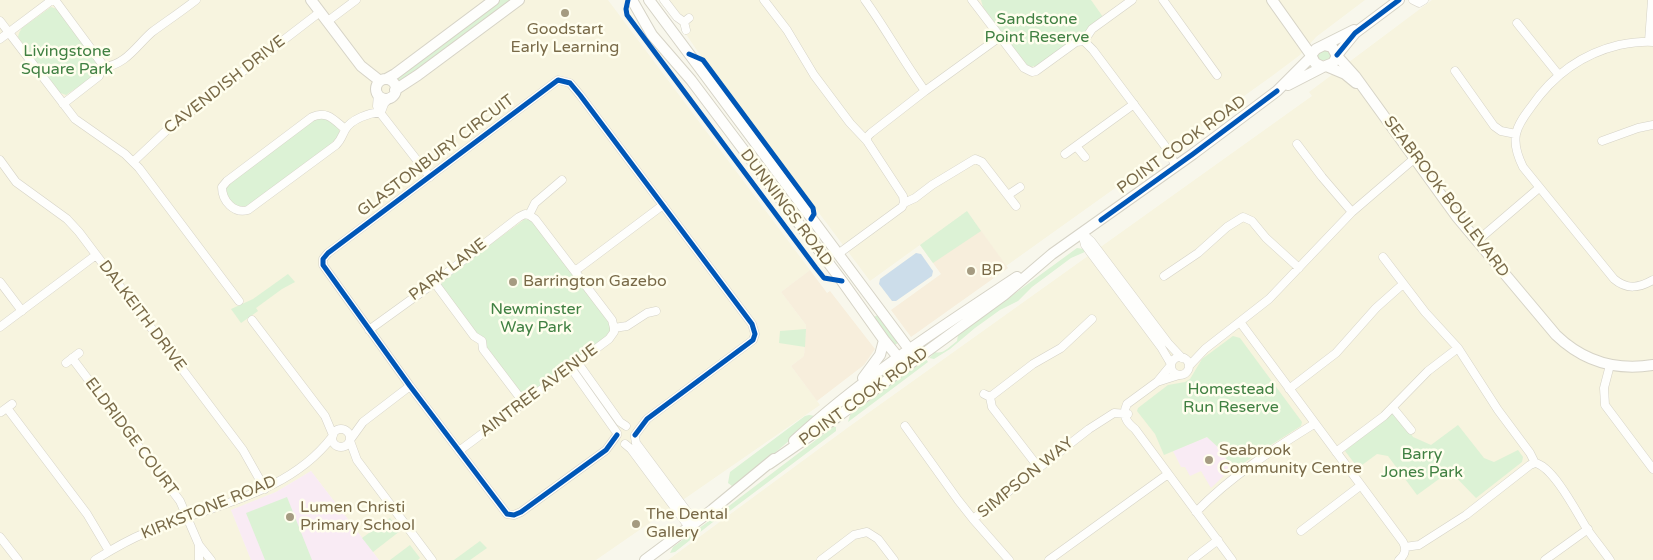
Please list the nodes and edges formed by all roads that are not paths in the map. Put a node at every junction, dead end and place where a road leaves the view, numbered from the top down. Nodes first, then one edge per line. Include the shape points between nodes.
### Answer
1 (54, 0) edge
2 (196, 0) edge
3 (311, 0) edge
4 (356, 0) edge
5 (494, 0) edge
6 (519, 0) edge
7 (632, 0) edge
8 (649, 0) edge
9 (664, 0) edge
10 (764, 0) edge
11 (864, 0) edge
12 (972, 0) edge
13 (1132, 0) edge
14 (1163, 0) edge
15 (1272, 0) edge
16 (1399, 0) edge
17 (1414, 0) edge
18 (1424, 0) edge
19 (1652, 0) edge
20 (320, 12) junction
21 (0, 21) edge
22 (328, 22) junction
23 (686, 23) dead end
24 (1366, 24) junction
25 (1517, 24) dead end
26 (1293, 29) junction
27 (9, 32) junction
28 (1001, 36) junction
29 (0, 38) edge
30 (1084, 42) junction
31 (1651, 42) edge
32 (1322, 46) junction
33 (1337, 55) junction
34 (1311, 56) junction
35 (103, 67) junction
36 (1324, 67) junction
37 (1455, 72) dead end
38 (1216, 74) dead end
39 (1558, 74) junction
40 (380, 86) junction
41 (925, 91) junction
42 (1277, 91) junction
43 (1366, 92) junction
44 (393, 94) junction
45 (63, 104) junction
46 (1134, 104) junction
47 (381, 112) junction
48 (1653, 125) edge
49 (346, 128) junction
50 (1516, 134) junction
51 (869, 137) junction
52 (1602, 140) dead end
53 (1297, 144) dead end
54 (1076, 146) junction
55 (1065, 154) dead end
56 (1085, 157) dead end
57 (0, 160) edge
58 (1417, 160) junction
59 (133, 162) junction
60 (1179, 165) junction
61 (430, 177) junction
62 (562, 180) dead end
63 (1020, 187) dead end
64 (1539, 188) junction
65 (1008, 195) junction
66 (904, 199) junction
67 (662, 205) junction
68 (1016, 206) dead end
69 (1352, 212) junction
70 (529, 215) junction
71 (1082, 233) junction
72 (1477, 241) junction
73 (838, 254) junction
74 (1052, 254) junction
75 (96, 255) junction
76 (1382, 257) dead end
77 (1166, 262) dead end
78 (1299, 268) junction
79 (575, 271) junction
80 (1653, 280) edge
81 (0, 282) edge
82 (434, 282) junction
83 (1403, 284) junction
84 (240, 301) dead end
85 (656, 310) dead end
86 (22, 311) junction
87 (1092, 319) dead end
88 (252, 320) dead end
89 (1240, 322) junction
90 (0, 327) edge
91 (614, 328) junction
92 (368, 330) junction
93 (884, 340) junction
94 (1458, 348) junction
95 (909, 349) junction
96 (898, 357) junction
97 (72, 358) dead end
98 (1185, 361) junction
99 (578, 363) junction
100 (910, 363) junction
101 (1171, 365) junction
102 (1610, 365) junction
103 (1653, 365) edge
104 (571, 368) junction
105 (1178, 375) junction
106 (1157, 382) junction
107 (410, 386) junction
108 (857, 387) junction
109 (1289, 389) junction
110 (599, 400) junction
111 (524, 403) junction
112 (7, 408) dead end
113 (1393, 408) junction
114 (823, 414) junction
115 (1126, 414) junction
116 (325, 416) junction
117 (837, 417) junction
118 (647, 420) junction
119 (363, 422) junction
120 (1314, 424) junction
121 (626, 426) junction
122 (905, 426) dead end
123 (342, 430) junction
124 (1410, 430) dead end
125 (617, 434) junction
126 (333, 436) junction
127 (635, 436) junction
128 (350, 440) junction
129 (625, 444) junction
130 (340, 447) junction
131 (459, 450) junction
132 (606, 450) junction
133 (1336, 452) junction
134 (320, 453) junction
135 (357, 460) junction
136 (1535, 463) junction
137 (769, 464) junction
138 (1039, 468) junction
139 (1653, 468) edge
140 (1168, 474) junction
141 (1360, 486) junction
142 (265, 488) junction
143 (1196, 512) junction
144 (188, 517) junction
145 (973, 519) junction
146 (692, 524) junction
147 (1588, 530) junction
148 (1301, 531) dead end
149 (0, 537) edge
150 (1218, 540) junction
151 (199, 545) junction
152 (1406, 547) junction
153 (109, 551) junction
154 (18, 560) edge
155 (95, 560) edge
156 (199, 560) edge
157 (211, 560) edge
158 (432, 560) edge
159 (645, 560) edge
160 (821, 560) edge
161 (894, 560) edge
162 (1009, 560) edge
163 (1049, 560) edge
164 (1192, 560) edge
165 (1232, 560) edge
166 (1399, 560) edge
167 (1545, 560) edge
168 (1610, 560) edge

1 - 27 street
1 - 35 street
2 - 35 street via 150,34 122,60
3 - 20 main road
4 - 22 street
5 - 40 main road
6 - 44 main road
7 - 93 main road, DUNNINGS ROAD via 652,35 691,80
8 - 73 main road, DUNNINGS ROAD
9 - 23 street
10 - 51 street via 840,111 858,131
11 - 41 street
12 - 28 street
13 - 30 street via 1092,29
14 - 38 street
15 - 26 main road
16 - 24 main road
17 - 18 street via 1419,3
19 - 31 street
20 - 22 main road
20 - 59 street, CAVENDISH DRIVE via 168,129
21 - 27 street
22 - 40 main road
24 - 32 main road
24 - 33 main road
25 - 39 street
26 - 32 main road via 1306,40
26 - 34 main road
27 - 29 street
27 - 45 street
28 - 30 street via 1024,68 1032,72 1076,42
28 - 41 street
30 - 46 street
31 - 39 street via 1628,43 1594,52
32 - 33 main road via 1332,47
32 - 34 main road
33 - 36 main road via 1334,63
33 - 43 main road, SEABROOK BOULEVARD
34 - 36 main road via 1315,63
34 - 42 main road, POINT COOK ROAD
35 - 45 street via 97,79
36 - 42 main road, POINT COOK ROAD
36 - 43 main road, SEABROOK BOULEVARD via 1345,74
37 - 50 street via 1494,126
39 - 50 street via 1536,99
40 - 44 main road via 383,98
40 - 44 main road via 393,83
40 - 47 street via 377,106
41 - 51 street
42 - 60 main road, POINT COOK ROAD
43 - 58 main road, SEABROOK BOULEVARD
44 - 47 street
45 - 59 street via 83,126
46 - 54 street
46 - 60 street
47 - 49 street via 362,116
47 - 61 street
48 - 52 street
49 - 49 street via 336,145 248,210 236,211 224,197 222,187 227,181 312,117 330,115
50 - 64 street via 1519,158
51 - 66 street
53 - 69 street
54 - 55 street
54 - 56 street
57 - 75 street, DALKEITH DRIVE via 16,182 67,219
58 - 69 street
58 - 72 main road, SEABROOK BOULEVARD
59 - 84 street
60 - 71 main road, POINT COOK ROAD
61 - 67 street, GLASTONBURY CIRCUIT via 556,81 563,80 577,91
61 - 92 street, GLASTONBURY CIRCUIT via 323,259 322,266
62 - 70 street via 535,203
63 - 65 street
64 - 72 street
64 - 80 street via 1617,282 1633,287
65 - 66 street via 982,162 975,158 918,195
65 - 68 street
66 - 73 street via 898,210
67 - 79 street
67 - 118 street, GLASTONBURY CIRCUIT via 752,324 755,334 750,343
69 - 78 street
70 - 79 street
70 - 82 street, PARK LANE via 519,217
71 - 74 main road, POINT COOK ROAD
71 - 98 street
71 - 101 street via 1085,245
72 - 102 main road, SEABROOK BOULEVARD via 1565,344 1589,358
73 - 95 main road, DUNNINGS ROAD
74 - 95 main road, POINT COOK ROAD
74 - 100 main road, POINT COOK ROAD via 1004,295
75 - 86 street
75 - 142 street, DALKEITH DRIVE via 243,450
76 - 83 street
77 - 78 street via 1167,273 1243,217 1252,221
78 - 89 street via 1269,299
79 - 91 street via 612,320
81 - 86 street
82 - 92 street, PARK LANE
82 - 111 street via 474,336 482,341 484,349
83 - 94 street
83 - 109 street via 1376,308 1336,353
85 - 91 street via 627,326
86 - 90 street
87 - 138 street via 1068,342 1053,348 987,396
88 - 116 street
89 - 98 street
89 - 109 street
91 - 99 street, AINTREE AVENUE via 608,338
92 - 107 street, GLASTONBURY CIRCUIT
93 - 96 main road, DUNNINGS ROAD
93 - 108 main road via 880,355
94 - 113 street via 1428,371
94 - 136 street
95 - 96 main road, POINT COOK ROAD
95 - 100 main road
96 - 100 main road, DUNNINGS ROAD
96 - 108 main road, POINT COOK ROAD
97 - 144 street, ELDRIDGE COURT via 180,501
98 - 101 street via 1176,358
98 - 105 street via 1186,373
99 - 104 street, AINTREE AVENUE
99 - 110 street
100 - 117 main road, POINT COOK ROAD
101 - 105 street
101 - 106 street
102 - 103 main road, SEABROOK BOULEVARD
102 - 139 street via 1604,404
104 - 110 street
104 - 111 street, AINTREE AVENUE
105 - 106 street
106 - 115 street via 1134,399
107 - 119 street
107 - 131 street, GLASTONBURY CIRCUIT
108 - 114 main road, POINT COOK ROAD
109 - 120 street
110 - 121 street
110 - 125 street
111 - 131 street, AINTREE AVENUE
112 - 153 street via 87,514
113 - 124 street
113 - 133 street
114 - 117 main road
114 - 137 main road, POINT COOK ROAD
115 - 138 street, SIMPSON WAY via 1109,416
115 - 140 street
116 - 123 street
116 - 126 street
117 - 137 main road, POINT COOK ROAD
118 - 121 street, GLASTONBURY CIRCUIT
118 - 127 street, GLASTONBURY CIRCUIT
119 - 123 street
119 - 128 street
120 - 133 street
120 - 143 street via 1241,471
121 - 125 street
121 - 127 street via 633,429
122 - 145 street
123 - 126 street
123 - 128 street via 349,434
125 - 129 street via 619,442
125 - 132 street, GLASTONBURY CIRCUIT
126 - 130 street via 334,444
126 - 134 street, KIRKSTONE ROAD
127 - 129 street via 632,442
127 - 146 street via 636,443
128 - 130 street
128 - 135 street
129 - 132 street, GLASTONBURY CIRCUIT
129 - 146 street
130 - 134 street, KIRKSTONE ROAD
130 - 135 street
131 - 132 street, GLASTONBURY CIRCUIT via 503,511 514,515
133 - 141 street
134 - 142 street, KIRKSTONE ROAD
135 - 158 street
136 - 147 street via 1543,467 1566,494
136 - 152 street via 1419,545
137 - 146 main road, POINT COOK ROAD
138 - 145 street, SIMPSON WAY
140 - 143 street
140 - 163 street
141 - 148 street
141 - 152 street
142 - 144 street, KIRKSTONE ROAD
143 - 150 street
144 - 151 street, ELDRIDGE COURT
144 - 153 street, KIRKSTONE ROAD via 146,532
145 - 162 street, SIMPSON WAY
146 - 159 main road, POINT COOK ROAD
147 - 167 street
147 - 168 street
149 - 154 street
150 - 164 street
150 - 165 street
151 - 156 street
151 - 157 street
152 - 166 street via 1404,556
153 - 155 street, KIRKSTONE ROAD
160 - 161 street via 854,535 867,532 878,539

